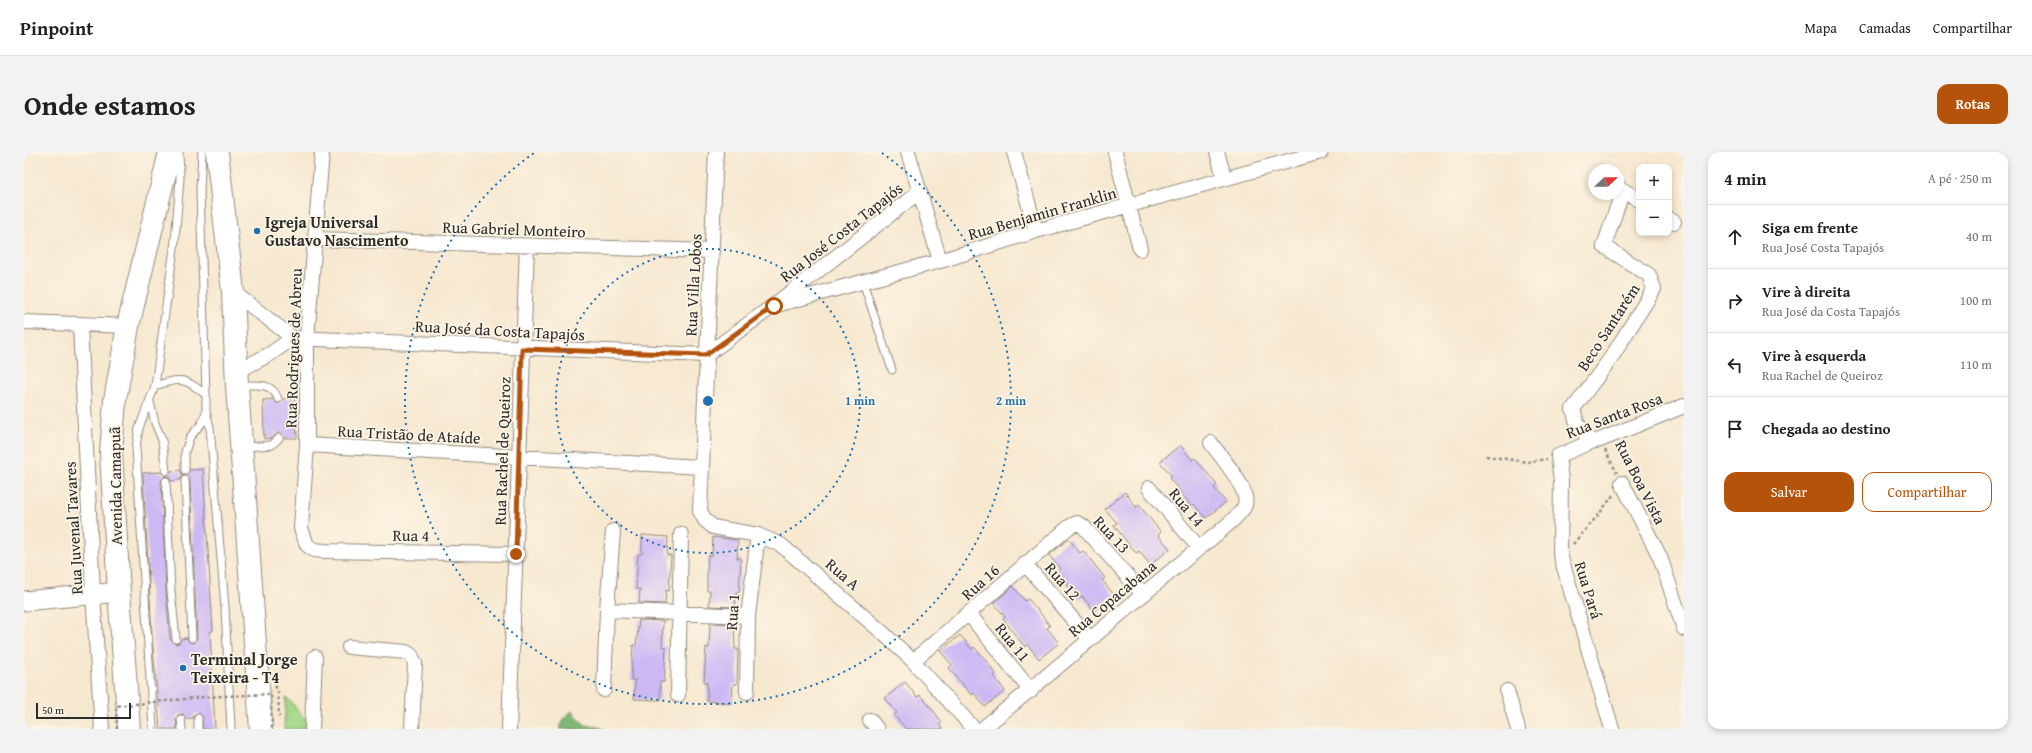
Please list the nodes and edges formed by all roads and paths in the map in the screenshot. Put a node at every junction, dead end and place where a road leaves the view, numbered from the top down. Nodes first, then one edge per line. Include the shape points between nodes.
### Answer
1 (170, 152) edge
2 (179, 152) edge
3 (202, 152) edge
4 (217, 152) edge
5 (322, 152) edge
6 (716, 152) edge
7 (908, 152) edge
8 (1014, 152) edge
9 (1115, 152) edge
10 (1217, 152) edge
11 (1320, 152) edge
12 (1224, 177) junction
13 (1624, 191) edge
14 (919, 192) junction
15 (1636, 198) edge
16 (1617, 200) edge
17 (1129, 205) junction
18 (1036, 231) junction
19 (315, 239) junction
20 (527, 246) junction
21 (1140, 249) dead end
22 (712, 252) junction
23 (940, 261) junction
24 (864, 282) junction
25 (233, 292) junction
26 (774, 306) junction
27 (24, 322) edge
28 (80, 324) junction
29 (128, 326) junction
30 (300, 338) junction
31 (522, 349) junction
32 (706, 355) junction
33 (892, 370) dead end
34 (237, 379) junction
35 (155, 386) junction
36 (206, 395) junction
37 (278, 399) dead end
38 (150, 401) junction
39 (1684, 406) edge
40 (206, 412) junction
41 (279, 438) dead end
42 (1595, 441) junction
43 (1211, 443) dead end
44 (307, 445) junction
45 (242, 448) junction
46 (518, 456) junction
47 (1486, 456) dead end
48 (1558, 456) junction
49 (701, 467) junction
50 (185, 470) dead end
51 (166, 471) dead end
52 (186, 480) dead end
53 (166, 481) dead end
54 (1622, 483) junction
55 (1149, 488) dead end
56 (1069, 527) joint
57 (613, 531) dead end
58 (681, 534) dead end
59 (758, 535) junction
60 (1577, 541) dead end
61 (307, 545) joint
62 (1199, 548) junction
63 (516, 554) junction
64 (1025, 564) junction
65 (119, 592) junction
66 (93, 594) junction
67 (1143, 594) junction
68 (24, 601) edge
69 (607, 610) junction
70 (680, 613) junction
71 (969, 614) junction
72 (748, 616) junction
73 (1684, 629) edge
74 (192, 638) dead end
75 (176, 639) dead end
76 (1090, 639) junction
77 (349, 647) dead end
78 (315, 657) dead end
79 (913, 661) junction
80 (604, 690) dead end
81 (278, 691) dead end
82 (1031, 691) junction
83 (1507, 691) dead end
84 (747, 692) dead end
85 (678, 695) dead end
86 (198, 718) dead end
87 (181, 719) dead end
88 (270, 725) edge
89 (102, 729) edge
90 (117, 729) edge
91 (129, 729) edge
92 (153, 729) edge
93 (182, 729) edge
94 (198, 729) edge
95 (231, 729) edge
96 (272, 729) edge
97 (312, 729) edge
98 (412, 729) edge
99 (509, 729) edge
100 (974, 729) edge
101 (982, 729) edge
102 (1518, 729) edge
103 (1612, 729) edge

1 - 29 main road, Avenida Camapuã
2 - 35 lane via 180,179 175,241
3 - 36 lane via 200,190
4 - 25 main road
5 - 19 street, Rua Rodrigues de Abreu
6 - 22 street, Rua Villa Lobos
7 - 14 street
8 - 18 street
9 - 17 street
10 - 12 street
11 - 12 street, Rua Benjamin Franklin
12 - 17 street, Rua Benjamin Franklin
13 - 15 street
14 - 23 street
14 - 26 street, Rua José Costa Tapajós
16 - 42 street, Beco Santarém via 1604,246 1649,275 1654,289 1611,358 1573,409 1578,423
17 - 18 street, Rua Benjamin Franklin
17 - 21 street
18 - 23 street, Rua Benjamin Franklin
19 - 20 street, Rua Gabriel Monteiro
19 - 30 street, Rua Rodrigues de Abreu
20 - 22 street, Rua Gabriel Monteiro
20 - 31 street, Rua Rachel de Queiroz
22 - 32 street, Rua Villa Lobos
23 - 24 street, Rua Benjamin Franklin
24 - 26 street, Rua Benjamin Franklin
24 - 33 lane
25 - 30 street
25 - 34 main road
26 - 32 street, Rua José Costa Tapajós
27 - 28 street
28 - 29 street
28 - 66 street, Rua Juvenal Tavares
29 - 65 main road, Avenida Camapuã via 115,400 111,454
30 - 31 street, Rua José da Costa Tapajós
30 - 34 street via 270,354
30 - 44 street, Rua Rodrigues de Abreu
31 - 32 street, Rua José da Costa Tapajós
31 - 46 street, Rua Rachel de Queiroz
32 - 49 street, Rua Villa Lobos
34 - 37 lane via 269,386 275,391
34 - 45 main road
35 - 36 lane via 178,379 195,386
35 - 38 lane
36 - 40 lane
38 - 51 lane via 154,423 164,447
38 - 92 lane via 139,428 136,471
39 - 42 street, Rua Santa Rosa
40 - 50 lane via 202,423 190,437 185,452
40 - 95 lane via 210,427 225,607
41 - 45 lane via 272,445
42 - 48 street, Rua Santa Rosa
42 - 54 path, Rua Boa Vista
43 - 62 street, Rua Copacabana via 1245,494 1245,507
44 - 46 street, Rua Tristão de Ataíde
44 - 61 street, Rua Rodrigues de Abreu via 302,528
45 - 88 main road
46 - 49 street, Rua Tristão de Ataíde
46 - 63 street, Rua Rachel de Queiroz
47 - 48 path via 1527,462
48 - 103 street, Rua Pará via 1561,481 1560,554
49 - 59 street, Rua A via 699,500 700,511 705,520 717,528
52 - 74 lane
53 - 75 lane
54 - 60 path
54 - 73 street, Rua Boa Vista via 1660,557
55 - 62 street, Rua 14
56 - 64 street, Rua 16
56 - 67 street, Rua 13 via 1077,523 1083,526
57 - 69 street
58 - 70 street
59 - 72 street, Rua 1
59 - 79 street, Rua A via 781,545
61 - 63 street, Rua 4 via 314,550
62 - 67 street, Rua Copacabana
63 - 99 street, Rua Rachel de Queiroz
64 - 71 street, Rua 16
64 - 76 street, Rua 12
65 - 66 street
65 - 91 main road, Avenida Camapuã
66 - 68 street
66 - 89 street, Rua Juvenal Tavares
67 - 76 street, Rua Copacabana
69 - 70 street
69 - 80 street
70 - 72 street
70 - 85 street
71 - 79 street, Rua 16
71 - 82 street, Rua 11
72 - 84 street, Rua 1
76 - 82 street, Rua Copacabana
77 - 98 street via 406,652 411,655 415,663
78 - 97 street
79 - 100 street, Rua A
81 - 88 path
82 - 101 street, Rua Copacabana
83 - 102 street
86 - 94 lane
87 - 93 lane
90 - 96 path, bridge via 116,706 204,697 271,694

